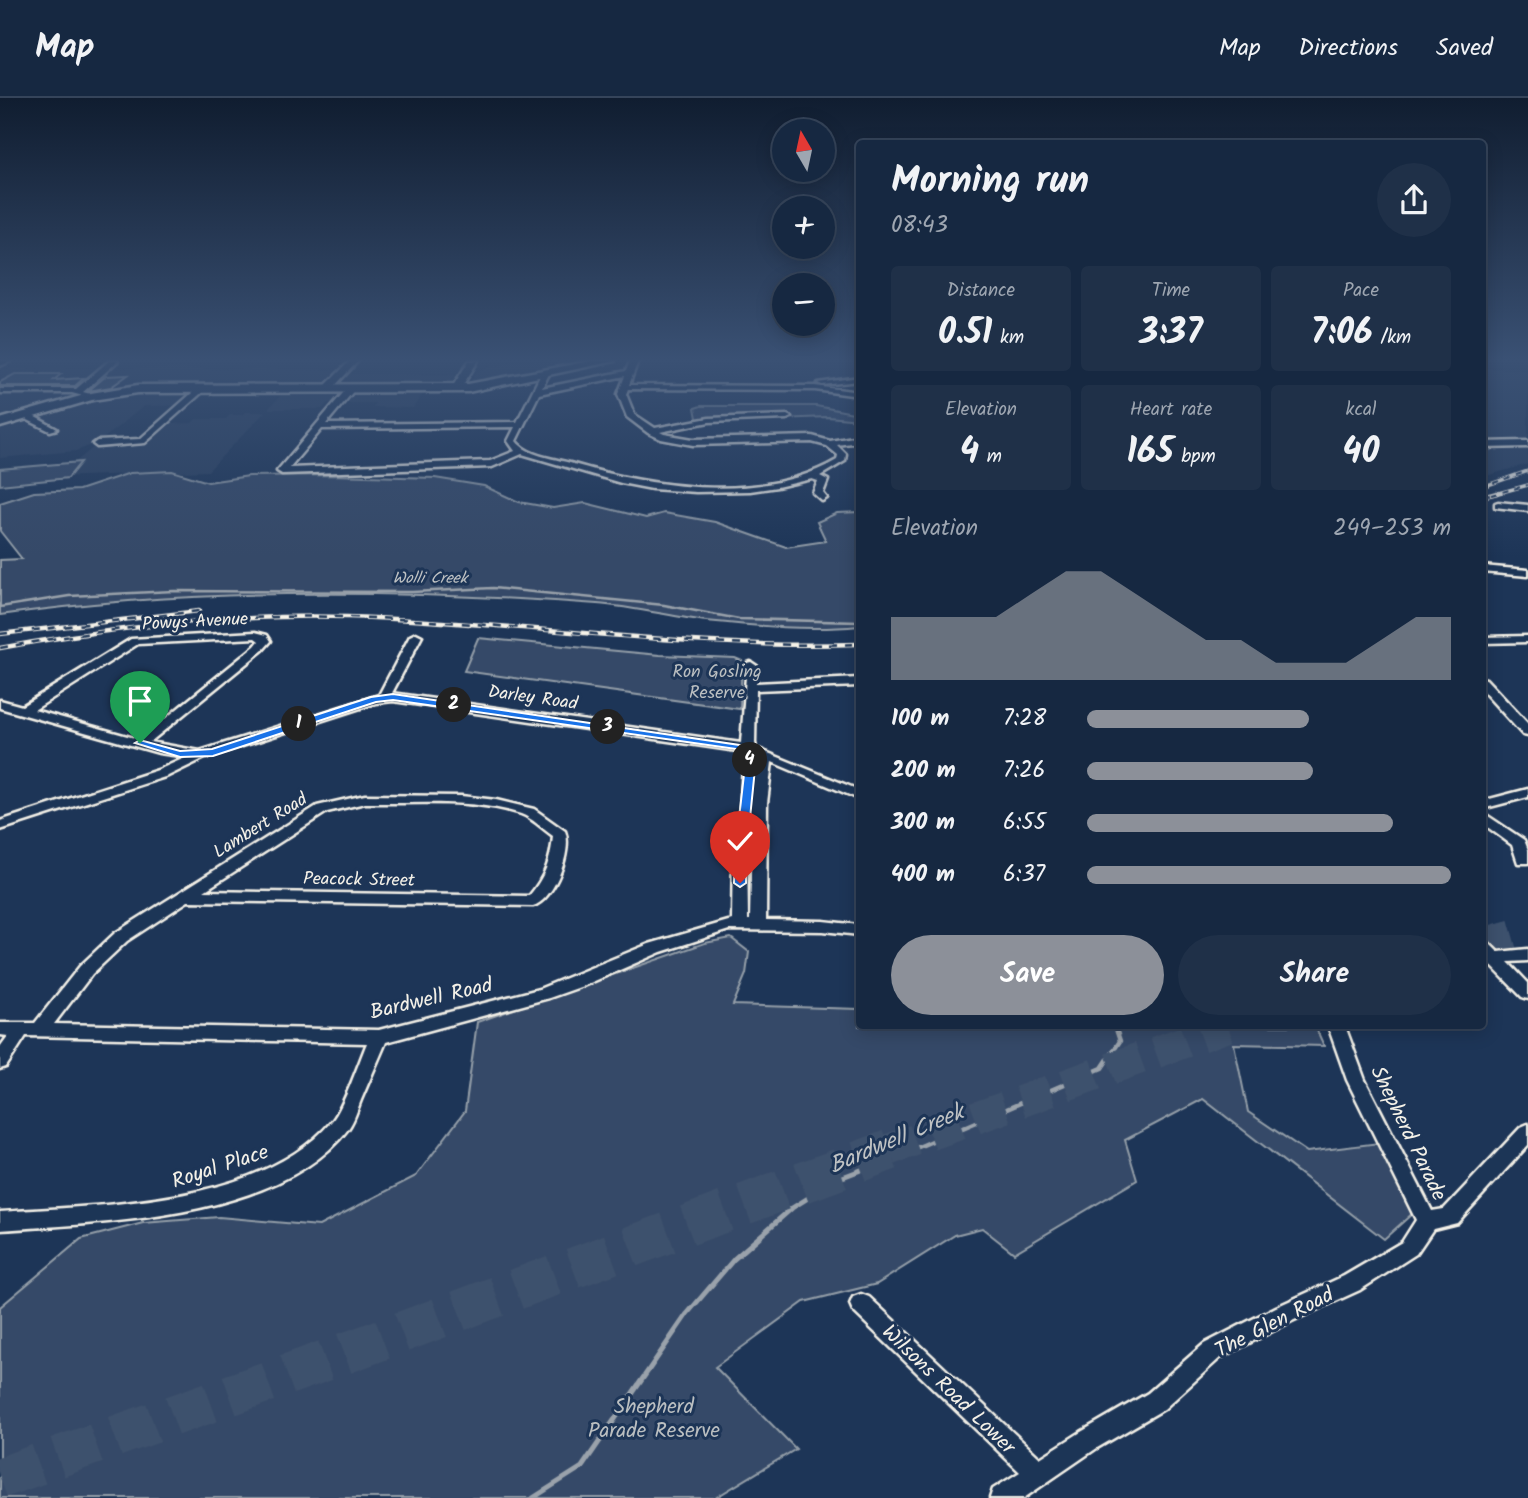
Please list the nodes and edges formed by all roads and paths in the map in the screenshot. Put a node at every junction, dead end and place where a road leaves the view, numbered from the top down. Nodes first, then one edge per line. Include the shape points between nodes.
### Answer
1 (48, 426) edge
2 (159, 426) edge
3 (362, 426) edge
4 (519, 426) edge
5 (646, 426) edge
6 (676, 426) edge
7 (317, 427) joint
8 (53, 429) dead end
9 (652, 431) junction
10 (856, 440) edge
11 (97, 444) dead end
12 (830, 444) junction
13 (1528, 444) edge
14 (1486, 445) edge
15 (521, 451) junction
16 (813, 475) junction
17 (822, 498) dead end
18 (1498, 505) dead end
19 (1528, 508) edge
20 (1486, 569) edge
21 (1528, 573) edge
22 (416, 636) dead end
23 (1528, 639) edge
24 (1486, 640) edge
25 (751, 666) dead end
26 (856, 682) edge
27 (1486, 686) edge
28 (750, 687) junction
29 (384, 697) junction
30 (0, 704) edge
31 (25, 710) junction
32 (1528, 732) edge
33 (140, 743) junction
34 (750, 749) junction
35 (180, 754) junction
36 (201, 755) junction
37 (766, 755) junction
38 (107, 790) junction
39 (856, 793) edge
40 (1528, 793) edge
41 (1486, 804) edge
42 (1486, 819) edge
43 (0, 825) edge
44 (1523, 860) dead end
45 (184, 896) junction
46 (533, 901) joint
47 (740, 924) junction
48 (758, 924) junction
49 (856, 930) edge
50 (1488, 952) edge
51 (1528, 955) edge
52 (1528, 993) edge
53 (41, 1028) junction
54 (0, 1029) edge
55 (21, 1029) junction
56 (1337, 1029) edge
57 (379, 1037) junction
58 (0, 1062) edge
59 (1528, 1132) edge
60 (0, 1221) edge
61 (1427, 1221) junction
62 (860, 1304) dead end
63 (1038, 1474) junction
64 (1002, 1498) edge

1 - 8 street
2 - 11 street via 142,441
3 - 7 street
4 - 15 street via 512,441
5 - 9 street
6 - 9 street
7 - 15 street via 282,471 492,464
9 - 12 street via 677,441 797,438
10 - 12 street
12 - 16 street via 842,454 841,461
13 - 14 street
15 - 16 street via 670,488 772,486
16 - 17 street via 823,480 818,493
18 - 19 street
20 - 21 street
22 - 29 street
23 - 24 street
25 - 28 street
26 - 28 street
27 - 32 street
28 - 34 street
29 - 34 street, Darley Road
29 - 36 street, Darley Road
30 - 31 street
31 - 33 street
31 - 33 street, Powys Avenue via 135,641 263,637 259,648
33 - 35 street
34 - 37 street, Darley Road
34 - 47 street via 746,826 740,843
35 - 36 street, Darley Road
35 - 38 street, Darley Road via 165,766
36 - 38 street, Darley Road via 178,768
37 - 39 street, Darley Road
37 - 48 street via 760,803
38 - 43 street, Darley Road
40 - 41 street
42 - 44 street via 1519,843
45 - 46 street, Peacock Street
45 - 46 street, Lambert Road via 322,809 365,799 461,800 529,812 560,834 559,860
45 - 53 street, Lambert Road via 121,937 86,970
47 - 48 street, Bardwell Road
47 - 57 street, Bardwell Road via 655,948 543,994
48 - 49 street, Bardwell Road
50 - 51 street
50 - 52 street
53 - 55 street, Bardwell Road
53 - 57 street, Bardwell Road
54 - 55 street, Bardwell Road
55 - 58 street
56 - 61 street, Shepherd Parade via 1356,1080
57 - 60 street, Royal Place via 342,1123 315,1154 293,1166 232,1190 170,1206
59 - 61 street via 1450,1217
61 - 63 street, The Glen Road via 1409,1248 1352,1283 1212,1351 1156,1401
62 - 63 street, Wilsons Road Lower
63 - 64 street, The Glen Road

